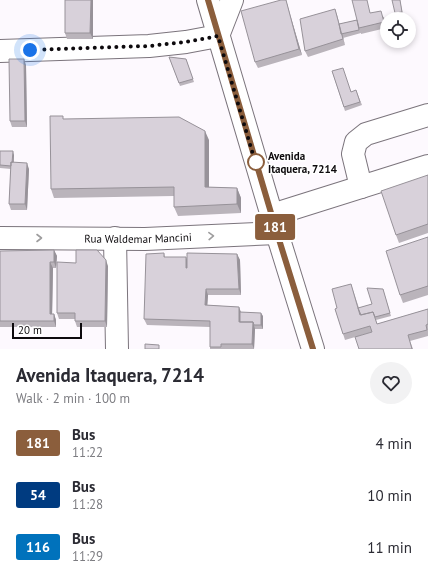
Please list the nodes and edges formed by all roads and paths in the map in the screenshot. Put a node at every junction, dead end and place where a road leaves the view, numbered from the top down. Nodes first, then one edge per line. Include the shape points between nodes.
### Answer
1 (208, 0) edge
2 (232, 0) edge
3 (218, 36) junction
4 (0, 51) edge
5 (428, 115) edge
6 (428, 166) edge
7 (362, 187) junction
8 (274, 224) junction
9 (0, 238) edge
10 (115, 238) junction
11 (117, 349) edge
12 (313, 349) edge

1 - 3 street
2 - 3 street
3 - 4 street via 149,46
3 - 8 street
5 - 7 street via 366,134 356,142 353,154
6 - 7 street, Rua Waldemar Mancini
7 - 8 street, Rua Waldemar Mancini
10 -> 8 street, Rua Waldemar Mancini via 145,239
8 - 12 street
9 -> 10 street, Rua Waldemar Mancini
10 - 11 street

